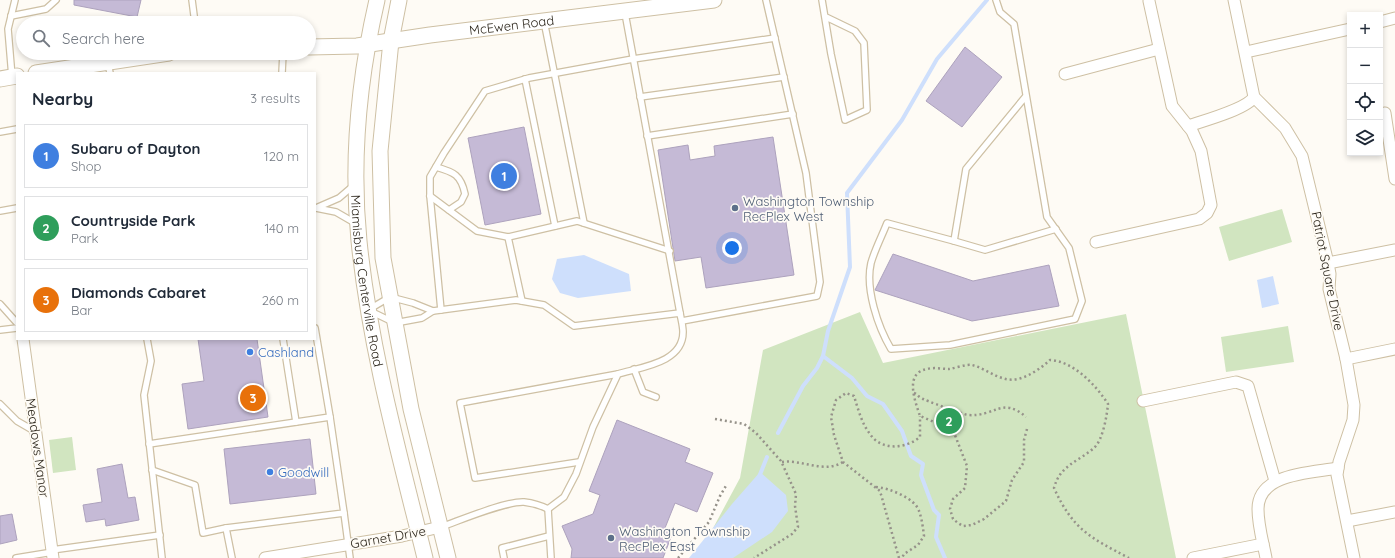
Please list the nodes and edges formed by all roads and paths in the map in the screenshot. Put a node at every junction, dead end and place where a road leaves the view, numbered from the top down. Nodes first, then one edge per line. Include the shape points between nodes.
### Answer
1 (15, 0) edge
2 (56, 0) edge
3 (192, 0) edge
4 (377, 0) edge
5 (399, 0) edge
6 (714, 0) edge
7 (766, 0) edge
8 (822, 0) edge
9 (996, 0) edge
10 (1234, 0) edge
11 (1149, 1) dead end
12 (631, 8) junction
13 (11, 16) junction
14 (194, 16) edge
15 (826, 17) junction
16 (1395, 18) edge
17 (544, 20) junction
18 (1383, 21) edge
19 (1347, 30) edge
20 (775, 38) junction
21 (391, 41) junction
22 (367, 44) junction
23 (316, 47) edge
24 (1159, 49) junction
25 (1246, 52) junction
26 (139, 60) edge
27 (283, 60) edge
28 (633, 60) junction
29 (109, 67) edge
30 (48, 72) edge
31 (282, 72) edge
32 (554, 73) junction
33 (1065, 74) dead end
34 (784, 77) junction
35 (10, 78) edge
36 (524, 79) junction
37 (1026, 96) junction
38 (640, 97) junction
39 (1254, 97) junction
40 (1385, 113) dead end
41 (793, 114) junction
42 (1188, 126) junction
43 (16, 129) edge
44 (0, 132) edge
45 (647, 136) junction
46 (436, 167) junction
47 (1395, 179) edge
48 (357, 181) junction
49 (430, 196) junction
50 (16, 208) edge
51 (316, 208) edge
52 (449, 210) junction
53 (0, 211) edge
54 (584, 223) junction
55 (358, 226) junction
56 (555, 226) junction
57 (1056, 229) junction
58 (508, 237) junction
59 (954, 241) junction
60 (1096, 242) dead end
61 (1395, 250) edge
62 (670, 251) junction
63 (1328, 264) junction
64 (390, 298) junction
65 (522, 301) junction
66 (0, 304) edge
67 (368, 310) junction
68 (441, 310) junction
69 (433, 311) junction
70 (680, 313) junction
71 (682, 321) junction
72 (16, 322) edge
73 (395, 323) junction
74 (16, 328) edge
75 (0, 330) edge
76 (316, 334) edge
77 (23, 340) edge
78 (147, 340) edge
79 (283, 340) edge
80 (1395, 349) edge
81 (1346, 359) junction
82 (634, 369) junction
83 (618, 374) junction
84 (913, 393) junction
85 (656, 397) dead end
86 (1143, 401) dead end
87 (0, 404) edge
88 (920, 416) junction
89 (330, 417) junction
90 (1026, 417) dead end
91 (715, 419) dead end
92 (296, 422) junction
93 (1027, 429) dead end
94 (36, 432) junction
95 (149, 444) junction
96 (579, 462) junction
97 (782, 462) junction
98 (843, 462) junction
99 (1338, 468) junction
100 (152, 470) junction
101 (1275, 481) junction
102 (727, 484) dead end
103 (876, 487) junction
104 (548, 509) junction
105 (1395, 512) edge
106 (344, 513) junction
107 (1347, 521) junction
108 (440, 527) junction
109 (226, 528) junction
110 (419, 533) junction
111 (160, 535) junction
112 (549, 536) junction
113 (1263, 544) junction
114 (347, 545) junction
115 (53, 553) edge
116 (16, 558) edge
117 (162, 558) edge
118 (232, 558) edge
119 (265, 558) edge
120 (350, 558) edge
121 (425, 558) edge
122 (448, 558) edge
123 (504, 558) edge
124 (551, 558) edge
125 (678, 558) edge
126 (754, 558) edge
127 (901, 558) edge
128 (1129, 558) edge
129 (1193, 558) edge
130 (1266, 558) edge
131 (1354, 558) edge

1 - 13 lane
2 - 13 lane via 46,9
3 - 14 lane
4 - 22 main road, Miamisburg Centerville Road
5 - 21 main road, Miamisburg Centerville Road
6 - 12 main road, McEwen Road
7 - 20 lane
8 - 15 lane
9 - 37 lane via 1000,12 1014,24
10 - 25 street
11 - 24 street
12 - 17 main road, McEwen Road
12 - 28 lane
13 - 35 lane via 8,29
15 - 15 lane via 831,54 845,120 867,110 864,43 855,31
16 - 18 street
17 - 21 main road, McEwen Road
17 - 32 lane
19 - 25 street
20 - 28 lane
20 - 34 lane
21 - 22 main road, McEwen Road
21 - 64 main road, Miamisburg Centerville Road via 380,150 383,258
22 - 23 main road, McEwen Road
22 - 48 main road, Miamisburg Centerville Road via 359,104
24 - 33 street
24 - 42 street via 1172,106
25 - 39 street
26 - 29 main road
27 - 31 lane
28 - 32 lane
28 - 38 lane
29 - 30 main road
32 - 36 lane
32 - 54 lane
34 - 38 lane
34 - 41 lane
36 - 46 lane via 485,91
36 - 56 lane
37 - 57 lane via 1047,217
37 - 59 lane via 966,169
38 - 45 lane
39 - 42 street via 1251,101 1225,113
39 - 63 street, Patriot Square Drive via 1268,108 1285,128 1302,156
40 - 47 street
41 - 45 lane
41 - 71 lane via 806,173 820,282 817,296
42 - 60 street via 1201,151 1211,198 1207,213 1199,219
43 - 44 lane
45 - 62 lane
46 - 49 lane via 430,177
46 - 52 lane via 450,170 463,184 465,194 461,202
48 - 51 lane via 349,191
48 - 55 main road, Miamisburg Centerville Road
49 - 52 lane
49 - 68 lane
50 - 53 lane
51 - 55 lane via 336,212
52 - 58 lane via 477,231
54 - 56 lane via 577,221
54 - 62 lane
55 - 67 main road, Miamisburg Centerville Road
56 - 58 lane
57 - 59 lane via 985,250
57 - 59 lane via 1070,248 1082,301 1075,319 950,345 891,349 884,337 871,297 871,264 887,223
58 - 65 lane
61 - 63 street
62 - 70 lane
63 - 81 street, Patriot Square Drive via 1329,289
64 - 67 lane
64 - 69 lane
64 - 73 main road, Miamisburg Centerville Road
65 - 68 lane
65 - 70 lane via 544,305 574,326
66 - 72 lane
67 - 73 lane
67 - 110 main road, Miamisburg Centerville Road via 390,421
68 - 69 lane
69 - 73 lane via 422,318
70 - 71 lane
71 - 82 lane via 680,345 672,356 661,362
73 - 108 main road, Miamisburg Centerville Road via 411,409
74 - 75 lane
76 - 89 lane
77 - 94 street, Meadows Manor
78 - 95 lane via 150,361 144,395
79 - 92 lane
80 - 81 street
81 - 99 street, Patriot Square Drive via 1354,405 1349,433
82 - 83 lane
82 - 85 lane via 643,392
83 - 96 lane
83 - 96 lane via 460,403 475,478
84 - 88 path
84 - 90 path via 967,415 1009,407 1017,409
84 - 128 path via 915,377 928,369 958,368 971,364 1003,379 1018,379 1041,368 1050,360 1061,361 1078,372 1108,404 1106,422 1096,447 1067,467 1057,477 1054,488 1071,519 1089,536
86 - 101 street via 1236,382 1248,386
87 - 94 lane via 17,421
88 - 93 path via 953,430 967,466 965,488 953,499 950,509 953,519 963,526 984,519 1006,501 1012,480 1024,462
88 - 98 path via 920,437 912,444 898,447 882,444 870,435 858,412 854,396 846,393 836,400 831,417
89 - 92 lane
89 - 106 lane
91 - 97 path via 744,424 756,433
92 - 95 lane
94 - 115 street, Meadows Manor
95 - 100 lane
96 - 104 lane via 564,497
97 - 98 path via 820,466 838,465
97 - 126 path via 796,494 798,527 792,534
98 - 103 path
99 - 101 street
99 - 107 street, Patriot Square Drive via 1337,475
100 - 109 lane via 195,485 203,533
100 - 111 lane
101 - 113 street via 1267,486 1259,501
102 - 125 path via 709,522
103 - 127 path via 880,491
103 - 127 path via 896,492 919,510 924,536 918,545
104 - 108 lane via 524,502 508,504
104 - 112 lane
105 - 107 street
106 - 109 lane
106 - 114 lane
107 - 131 street, Patriot Square Drive
108 - 110 street, Garnet Drive
108 - 122 main road, Miamisburg Centerville Road
109 - 118 lane
110 - 114 street, Garnet Drive
110 - 121 main road, Miamisburg Centerville Road
111 - 115 lane
111 - 117 lane
112 - 123 lane via 502,548
112 - 124 lane
113 - 129 street
113 - 130 street
114 - 119 street, Garnet Drive
114 - 120 lane
115 - 116 lane

